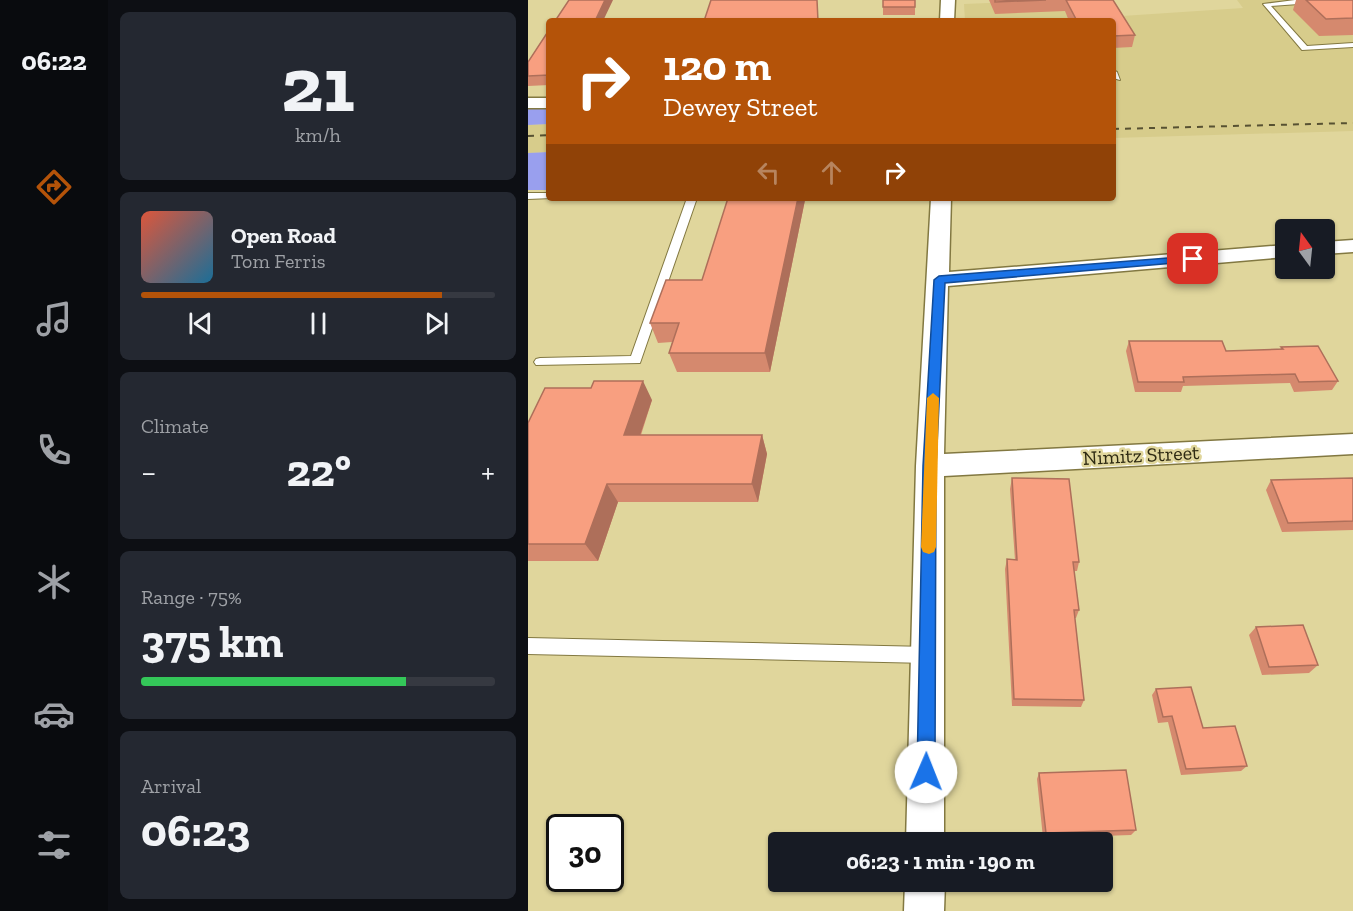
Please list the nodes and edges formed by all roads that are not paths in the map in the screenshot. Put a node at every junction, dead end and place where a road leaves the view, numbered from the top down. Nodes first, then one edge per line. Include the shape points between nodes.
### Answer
1 (948, 0) edge
2 (1326, 0) edge
3 (947, 18) edge
4 (1353, 45) edge
5 (528, 103) edge
6 (546, 103) edge
7 (546, 195) edge
8 (528, 196) edge
9 (691, 201) edge
10 (941, 201) edge
11 (1353, 246) edge
12 (1335, 247) edge
13 (1275, 253) edge
14 (939, 280) junction
15 (540, 362) dead end
16 (1353, 444) edge
17 (930, 466) junction
18 (528, 646) edge
19 (928, 655) junction
20 (925, 832) edge
21 (925, 892) edge
22 (924, 911) edge

1 - 3 street
2 - 4 lane via 1266,4 1305,48
5 - 6 street
7 - 8 lane
9 - 15 lane via 636,360
10 - 14 street
11 - 12 street
13 - 14 street
14 - 17 street
16 - 17 street, Nimitz Street
17 - 19 street
18 - 19 lane
19 - 20 street
21 - 22 street

